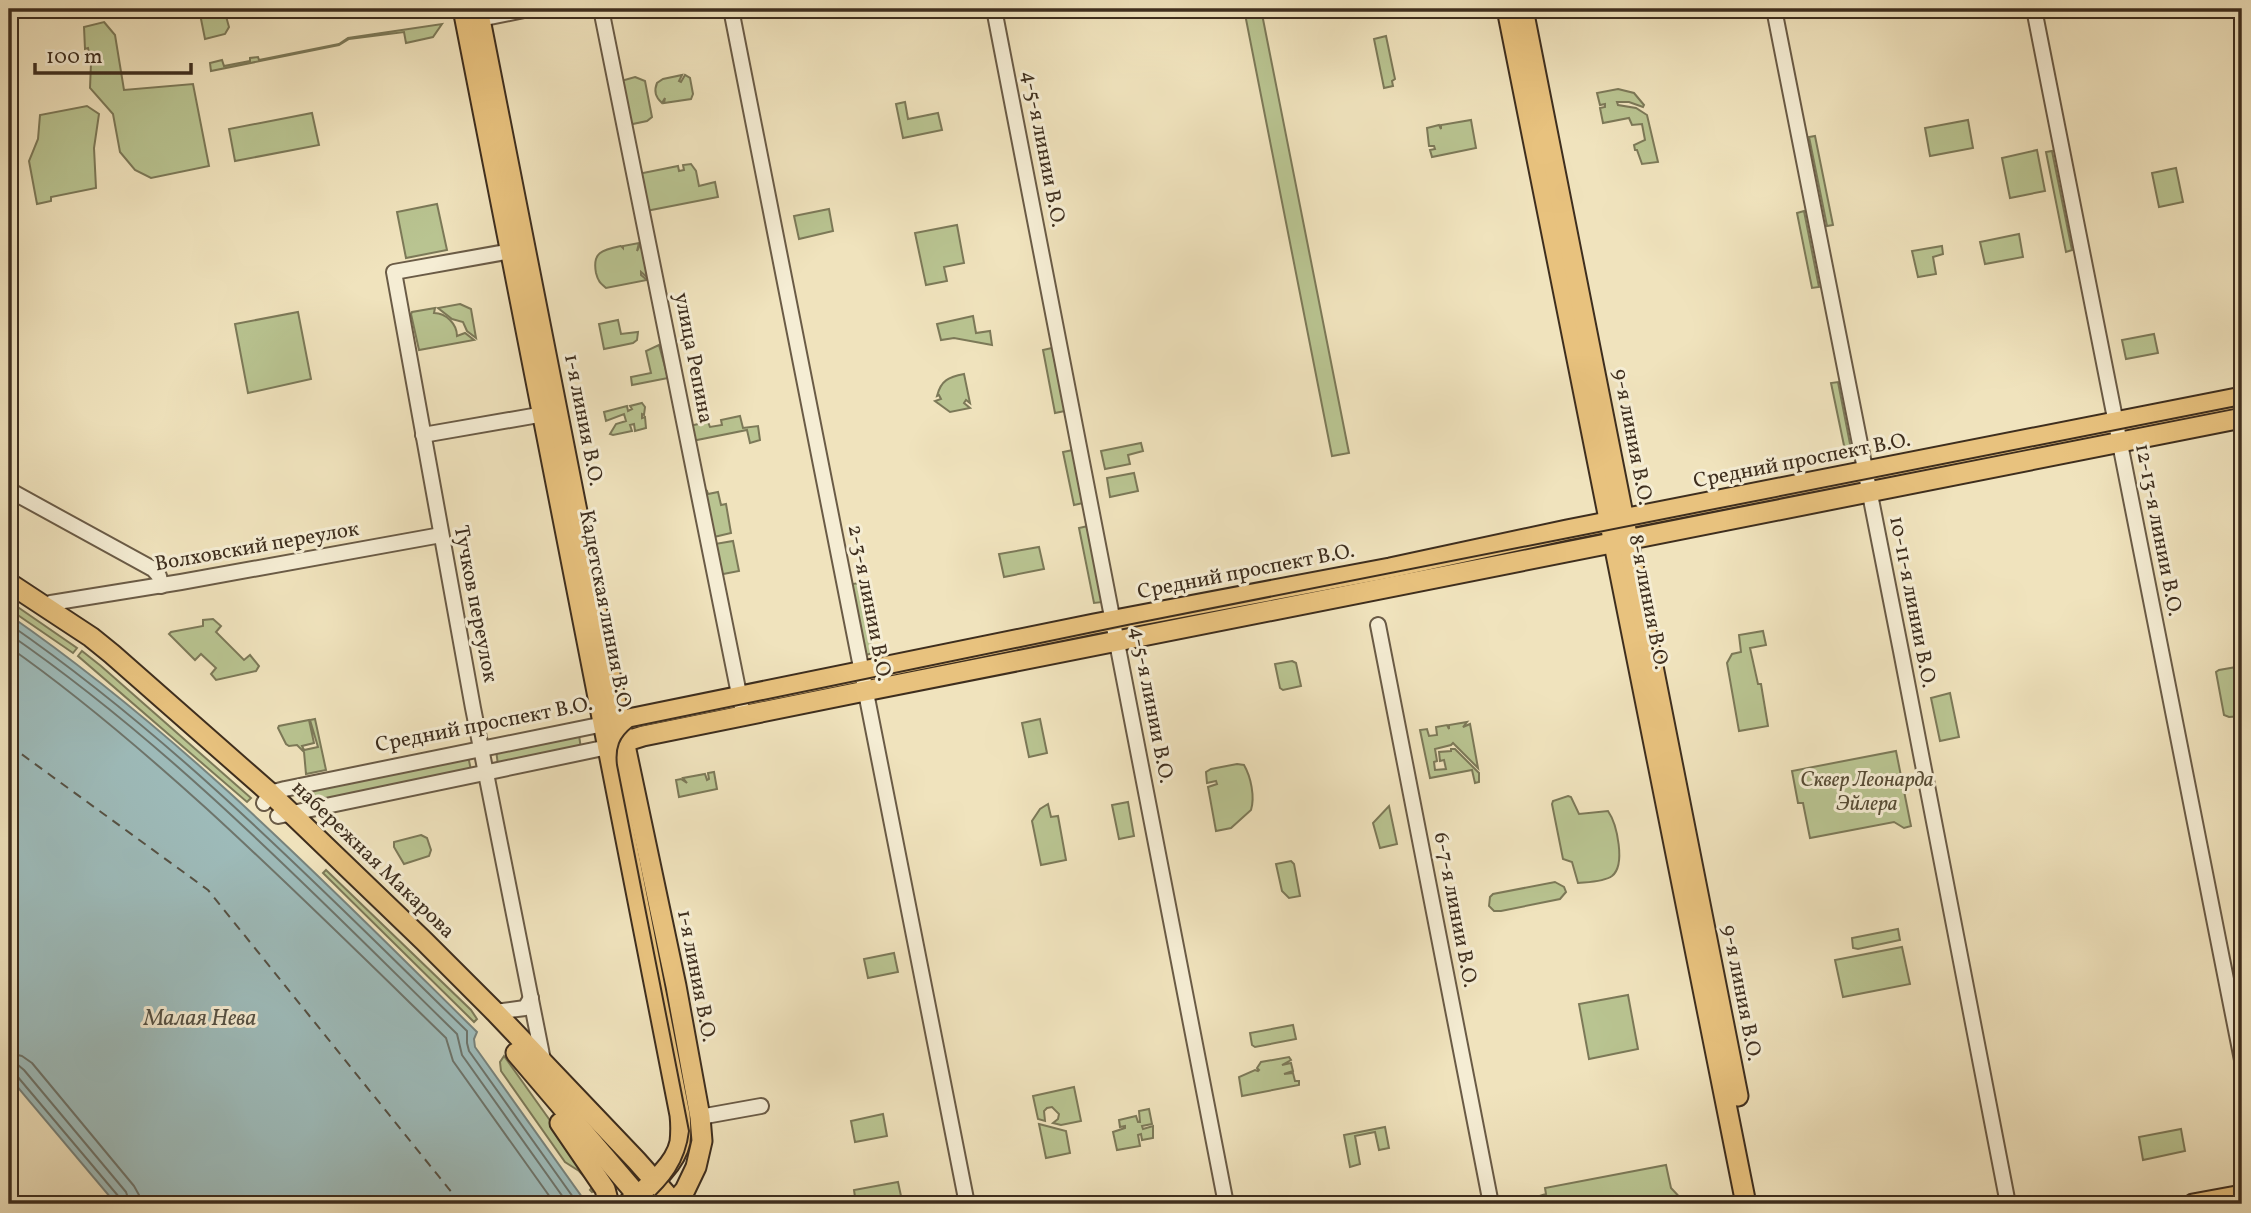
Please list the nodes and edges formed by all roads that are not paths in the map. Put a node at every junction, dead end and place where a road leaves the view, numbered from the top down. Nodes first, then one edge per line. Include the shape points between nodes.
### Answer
1 (529, 9) edge
2 (601, 9) edge
3 (731, 9) edge
4 (994, 9) edge
5 (1507, 9) edge
6 (1523, 9) edge
7 (1774, 9) edge
8 (2034, 9) edge
9 (473, 12) edge
10 (518, 250) junction
11 (2242, 397) edge
12 (551, 413) junction
13 (2242, 418) edge
14 (2116, 421) junction
15 (423, 435) junction
16 (2120, 442) junction
17 (1867, 481) junction
18 (9, 490) edge
19 (1617, 520) junction
20 (441, 535) junction
21 (1621, 540) junction
22 (9, 583) edge
23 (161, 586) junction
24 (9, 594) edge
25 (80, 598) junction
26 (46, 607) junction
27 (1114, 621) junction
28 (1378, 625) dead end
29 (67, 627) junction
30 (1117, 641) junction
31 (863, 682) junction
32 (742, 706) junction
33 (612, 723) junction
34 (617, 744) junction
35 (481, 749) junction
36 (487, 774) junction
37 (276, 807) junction
38 (531, 998) junction
39 (495, 1012) junction
40 (2242, 1060) edge
41 (538, 1068) junction
42 (761, 1106) dead end
43 (700, 1117) junction
44 (672, 1159) junction
45 (636, 1160) junction
46 (654, 1180) junction
47 (2242, 1195) edge
48 (636, 1201) edge
49 (609, 1204) edge
50 (674, 1204) edge
51 (967, 1204) edge
52 (1226, 1204) edge
53 (1491, 1204) edge
54 (1746, 1204) edge
55 (1759, 1204) edge
56 (2008, 1204) edge
57 (2193, 1204) edge

1 - 9 street
2 - 32 street, улица Репина
3 - 31 street, 2-3-я линии В.О.
4 - 27 street, 4-5-я линии В.О.
5 - 19 main road, 8-я линия В.О.
6 - 19 main road, 9-я линия В.О.
7 - 17 street, 10-11-я линии В.О.
8 - 14 street, 12-13-я линии В.О.
9 - 10 main road, 1-я линия В.О.
10 - 12 main road, 1-я линия В.О.
10 - 15 street, Тучков переулок via 394,272
11 - 14 main road, Средний проспект В.О.
12 - 15 street
12 - 33 main road, 1-я линия В.О.
13 - 16 main road, Средний проспект В.О.
14 - 16 street, 12-13-я линии В.О.
14 - 17 main road, Средний проспект В.О.
15 - 20 street, Тучков переулок
16 - 17 main road, Средний проспект В.О.
16 - 40 street, 12-13-я линии В.О.
17 - 19 main road, Средний проспект В.О.
17 - 21 main road, Средний проспект В.О.
17 - 56 street, 10-11-я линии В.О.
18 - 23 street via 153,569
19 - 21 main road, 8-я линия В.О.
19 - 27 main road, Средний проспект В.О.
20 - 23 street, Волховский переулок
20 - 35 street, Тучков переулок
21 - 30 main road, Средний проспект В.О.
21 - 54 main road, 8-я линия В.О.
21 - 55 main road, 9-я линия В.О.
22 - 26 main road, набережная Макарова
23 - 25 street, Волховский переулок
24 - 29 main road, набережная Макарова
25 - 26 street, Волховский переулок
25 - 29 street
26 - 29 main road, набережная Макарова
27 - 30 street, 4-5-я линии В.О.
27 - 31 main road, Средний проспект В.О.
28 - 53 street, 6-7-я линии В.О.
29 - 37 main road, набережная Макарова
30 - 31 main road, Средний проспект В.О.
30 - 52 street, 4-5-я линии В.О.
31 - 32 main road, Средний проспект В.О.
31 - 51 street, 2-3-я линии В.О.
32 - 33 main road, Средний проспект В.О.
32 - 34 main road, Средний проспект В.О.
33 - 34 main road, 1-я линия В.О.
33 - 35 street, Средний проспект В.О.
34 - 36 street, Средний проспект В.О.
34 - 43 main road, 1-я линия В.О. via 676,986
34 - 44 main road via 680,1115 680,1143
35 - 36 street, Тучков переулок
35 - 37 street, Средний проспект В.О.
36 - 37 street, Средний проспект В.О.
36 - 38 street, Тучков переулок
37 - 39 main road, набережная Макарова
37 - 41 main road, набережная Макарова
38 - 39 street via 525,1007
38 - 41 street, Тучков переулок
39 - 41 main road, набережная Макарова
41 - 45 main road, набережная Макарова
41 - 48 main road, набережная Макарова
41 - 49 main road via 544,1101 605,1189
42 - 43 street
43 - 50 main road, 1-я линия В.О. via 702,1141 696,1167
44 - 45 main road via 658,1165
44 - 46 main road
45 - 46 main road, набережная Макарова
46 - 48 main road
46 - 50 main road, набережная Макарова
47 - 57 main road

